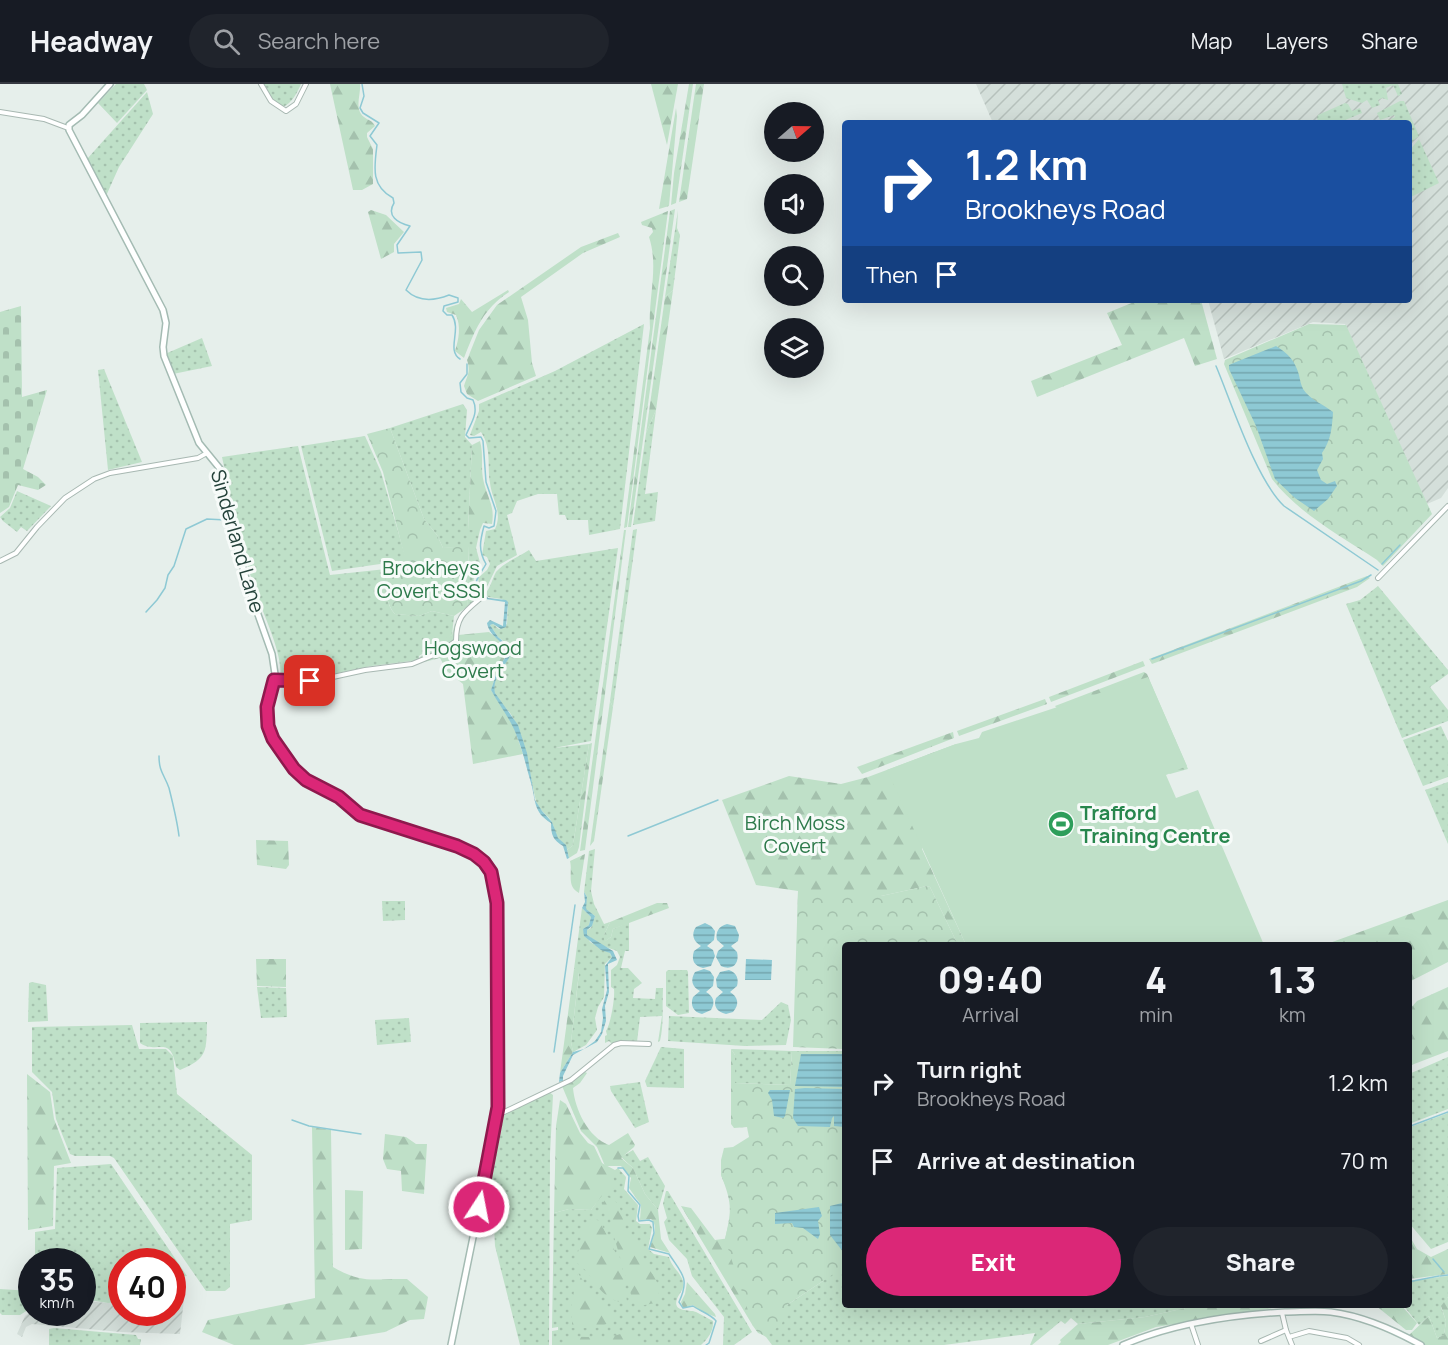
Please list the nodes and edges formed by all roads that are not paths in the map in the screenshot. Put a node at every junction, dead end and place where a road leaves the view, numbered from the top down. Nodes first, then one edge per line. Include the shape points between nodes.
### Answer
1 (110, 84) edge
2 (261, 84) edge
3 (306, 84) edge
4 (0, 112) edge
5 (68, 128) junction
6 (207, 453) junction
7 (1448, 506) edge
8 (0, 561) edge
9 (1378, 578) dead end
10 (482, 597) dead end
11 (274, 680) junction
12 (649, 1044) dead end
13 (498, 1115) junction
14 (1282, 1312) junction
15 (1191, 1324) junction
16 (1286, 1330) junction
17 (1289, 1337) junction
18 (1261, 1341) dead end
19 (1361, 1344) edge
20 (451, 1345) edge
21 (1123, 1345) edge
22 (1198, 1345) edge
23 (1293, 1345) edge
24 (1421, 1345) edge

1 - 5 street
2 - 3 street via 271,101 286,111 296,104
4 - 5 street via 44,119
5 - 6 street, Sinderland Lane via 163,310 164,356
6 - 8 street via 94,478 65,498 36,526 16,553
6 - 11 street, Sinderland Lane via 222,474 236,544 275,665
7 - 9 street
10 - 11 street via 459,618 456,641 425,660 319,680
11 - 13 street, Sinderland Lane via 267,707 268,726 284,756 302,777 335,794 360,815 466,850 480,858 491,872 497,903
12 - 13 street via 614,1045 567,1082
13 - 20 street, Sinderland Lane
14 - 15 street
14 - 16 street
14 - 24 street via 1342,1314 1386,1328
15 - 21 street
15 - 22 street
16 - 17 street
16 - 18 street
17 - 19 street via 1310,1331
17 - 23 street

